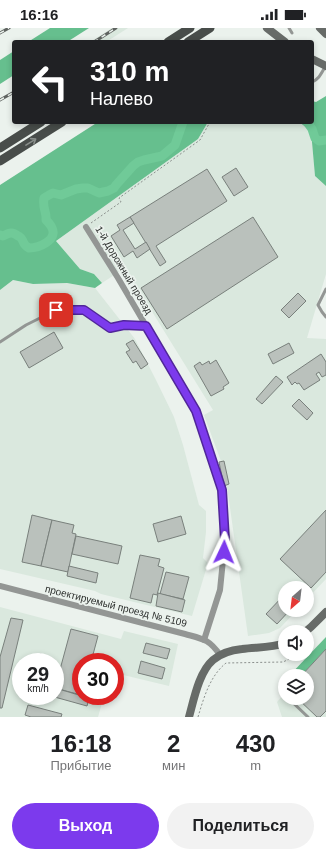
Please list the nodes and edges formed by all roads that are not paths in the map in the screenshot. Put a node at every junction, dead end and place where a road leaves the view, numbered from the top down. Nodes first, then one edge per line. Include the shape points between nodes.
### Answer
1 (190, 28) edge
2 (267, 28) edge
3 (289, 28) edge
4 (320, 28) edge
5 (210, 29) edge
6 (292, 33) dead end
7 (326, 34) edge
8 (171, 40) edge
9 (191, 40) edge
10 (282, 40) edge
11 (314, 60) edge
12 (326, 66) edge
13 (314, 81) edge
14 (38, 124) edge
15 (59, 124) edge
16 (0, 148) edge
17 (0, 161) edge
18 (86, 227) road end
19 (326, 289) edge
20 (326, 317) edge
21 (146, 326) junction
22 (0, 342) edge
23 (0, 586) edge
24 (326, 612) edge
25 (314, 625) edge
26 (204, 640) junction
27 (278, 644) edge
28 (220, 655) junction
29 (295, 705) edge
30 (190, 717) edge
31 (308, 717) edge

1 - 8 main road
2 - 10 main road
3 - 6 lane
4 - 7 main road
5 - 9 main road
11 - 12 main road
12 - 13 lane
14 - 16 main road
17 -> 15 main road
18 - 21 street, 1-й Дорожный проезд
19 - 20 lane via 318,305
21 - 22 lane via 124,325 110,328 84,310 56,310
21 - 26 street, 1-й Дорожный проезд via 196,411 222,490 225,540 220,590
23 - 26 street, проектируемый проезд № 5109
24 - 25 main road
26 - 28 street, проектируемый проезд № 5109 via 213,645
27 - 28 main road via 228,651
28 - 30 main road via 207,667
29 - 31 lane

